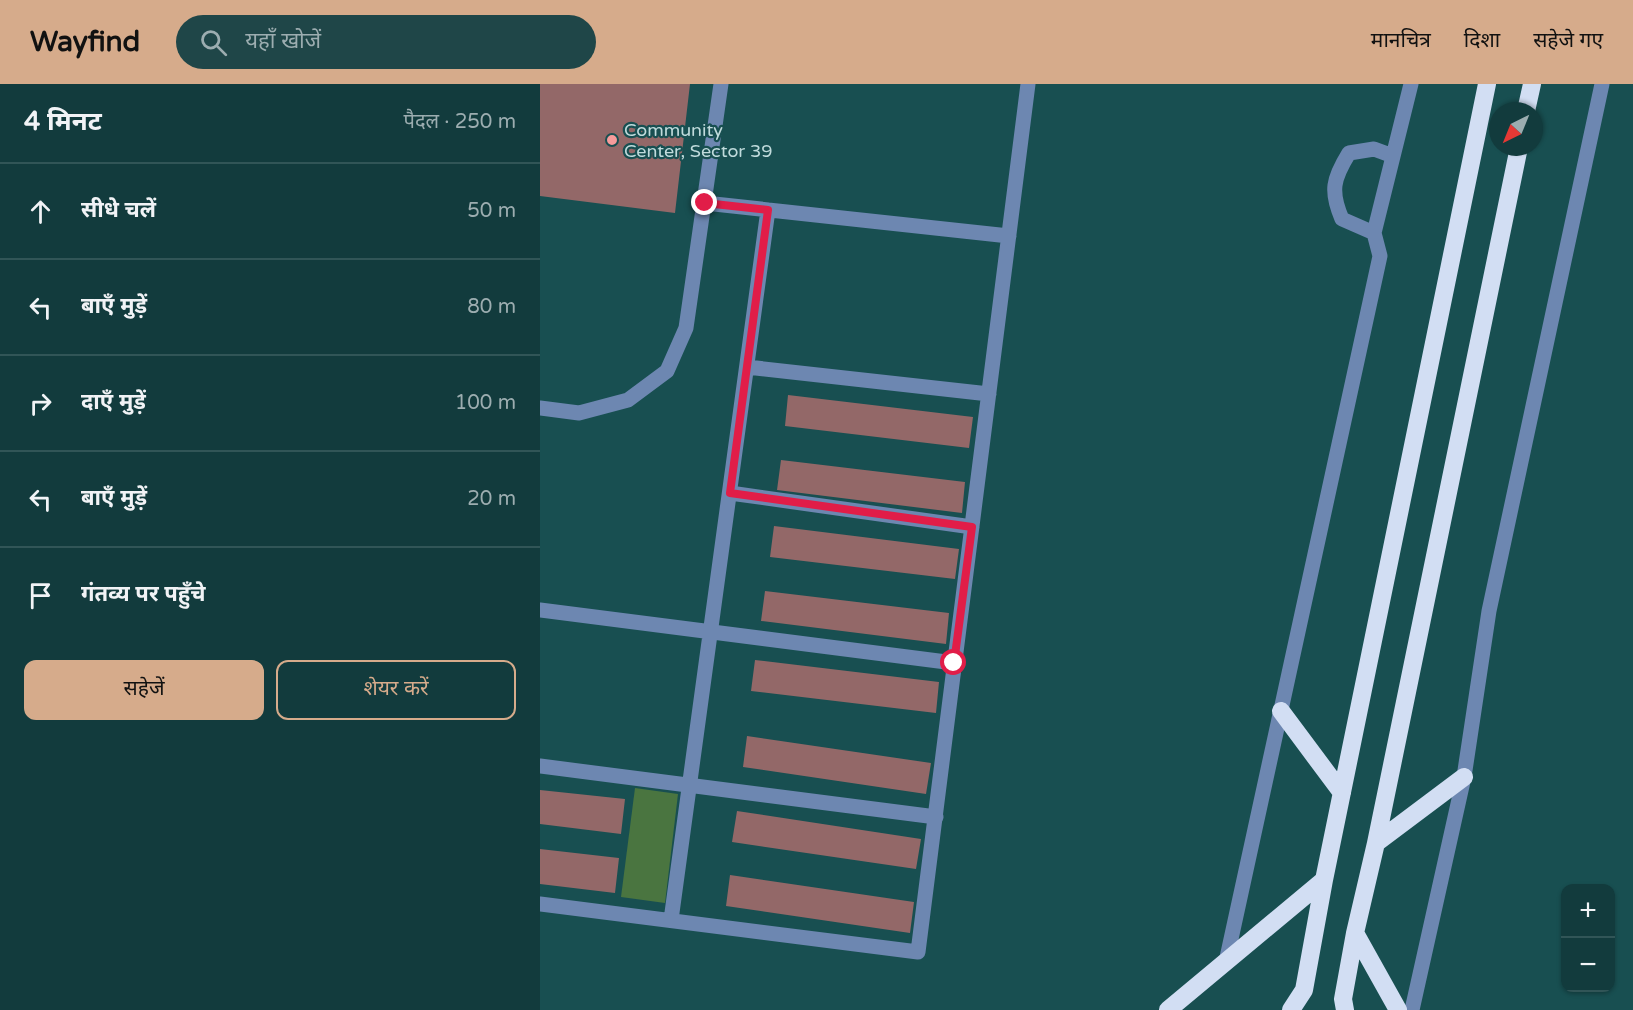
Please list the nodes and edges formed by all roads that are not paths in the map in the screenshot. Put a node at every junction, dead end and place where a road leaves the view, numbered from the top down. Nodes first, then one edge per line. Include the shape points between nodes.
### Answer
1 (721, 84) edge
2 (1028, 84) edge
3 (1411, 84) edge
4 (1487, 84) edge
5 (1532, 84) edge
6 (1602, 84) edge
7 (1528, 102) edge
8 (1393, 156) junction
9 (1517, 156) edge
10 (705, 203) junction
11 (768, 210) junction
12 (1374, 233) junction
13 (1009, 236) junction
14 (747, 367) junction
15 (989, 394) junction
16 (540, 408) edge
17 (730, 493) junction
18 (972, 527) junction
19 (540, 610) edge
20 (711, 632) junction
21 (954, 663) junction
22 (1281, 711) junction
23 (540, 766) edge
24 (1464, 777) junction
25 (690, 786) junction
26 (1342, 793) junction
27 (936, 817) junction
28 (1376, 843) junction
29 (1324, 880) junction
30 (540, 904) edge
31 (671, 920) junction
32 (1355, 933) junction
33 (1226, 962) junction
34 (1168, 1010) edge
35 (1292, 1010) edge
36 (1345, 1010) edge
37 (1398, 1010) edge
38 (1412, 1010) edge

1 - 10 street
2 - 13 street
3 - 8 street
4 - 26 highway
5 - 7 highway
6 - 24 street via 1489,611
8 - 12 street
8 - 12 street via 1374,149 1349,153 1333,193 1342,219
9 - 28 highway
10 - 11 street
10 - 16 street via 686,328 667,371 628,400 579,413
11 - 13 street
11 - 14 street
12 - 22 street via 1380,256
13 - 15 street
14 - 15 street
14 - 17 street
15 - 18 street
17 - 18 street
17 - 20 street
18 - 21 street
19 - 20 street
20 - 21 street
20 - 25 street
21 - 27 street
22 - 26 highway
22 - 33 street
23 - 25 street
24 - 28 highway
24 - 38 street
25 - 27 street
25 - 31 street
26 - 29 highway
27 - 31 street via 918,952
28 - 32 highway
29 - 33 highway
29 - 35 highway via 1304,990
30 - 31 street
32 - 36 highway via 1343,999
32 - 37 highway
33 - 34 highway

